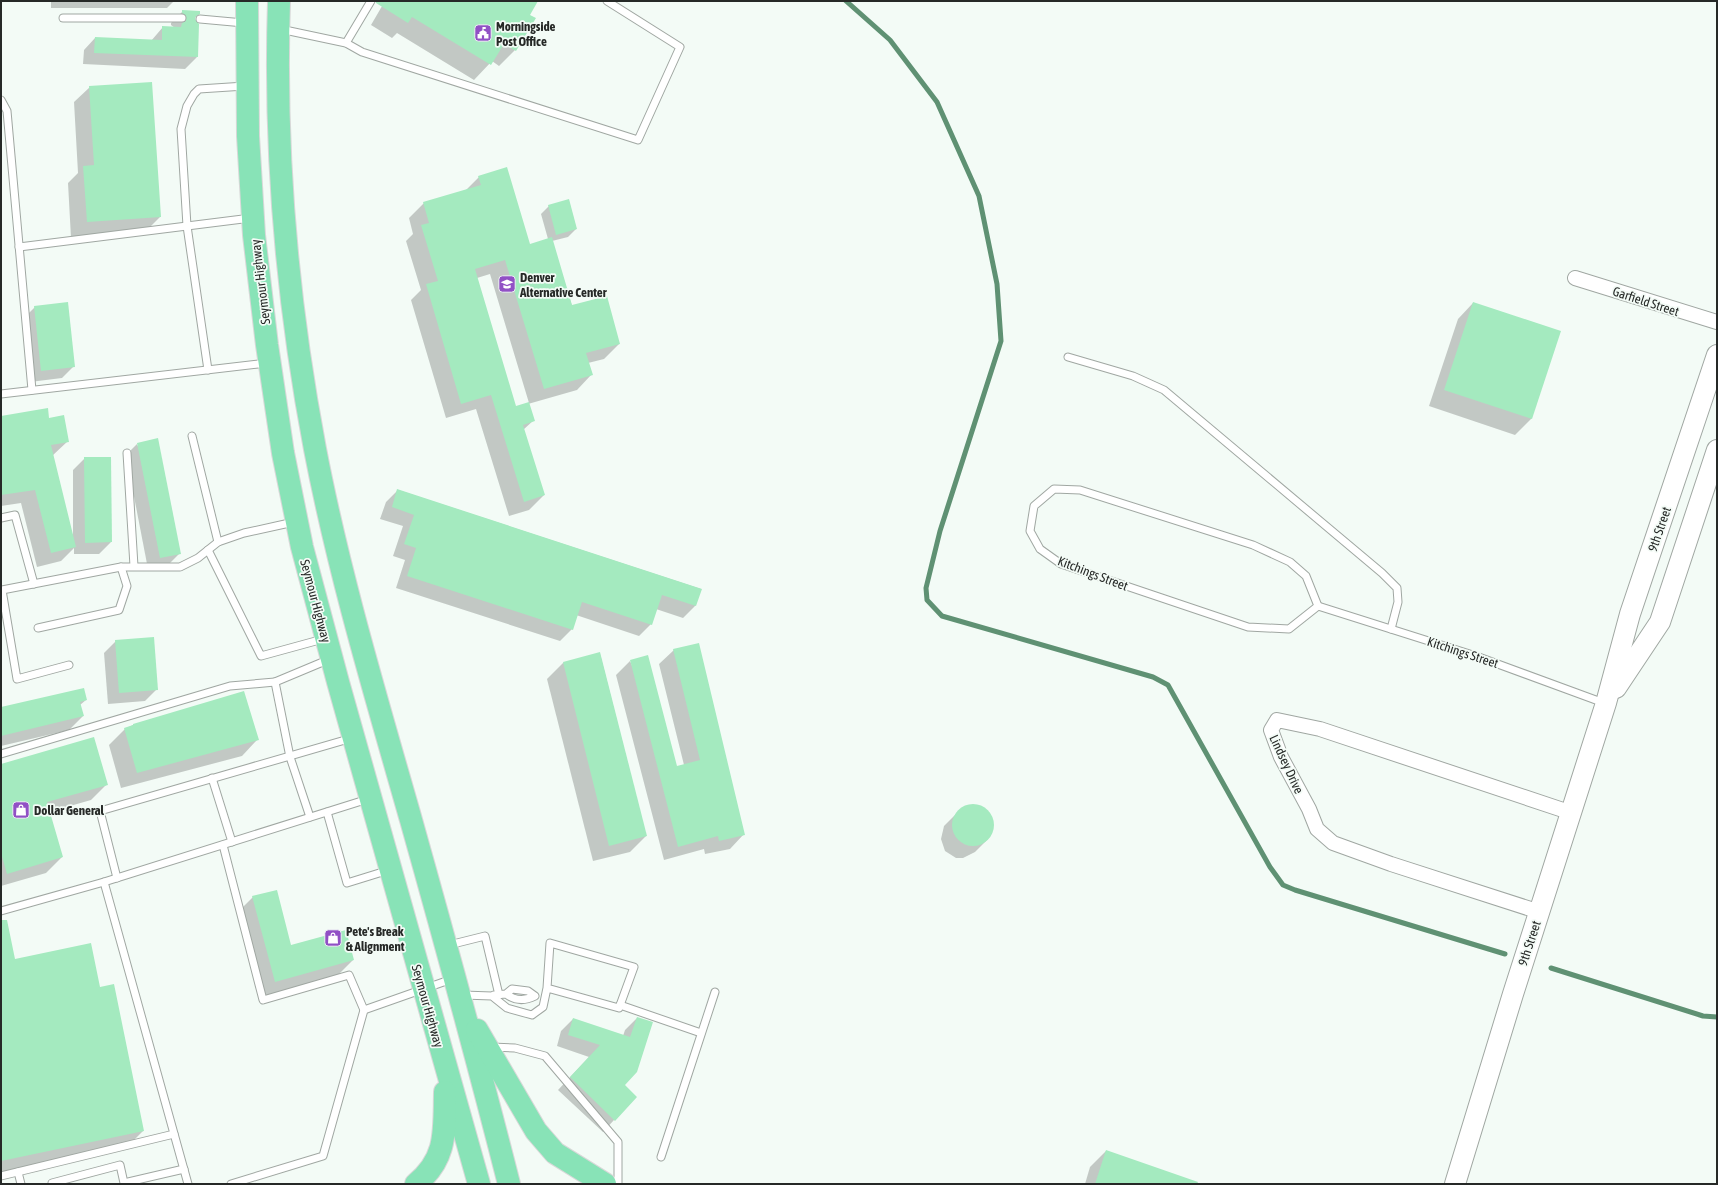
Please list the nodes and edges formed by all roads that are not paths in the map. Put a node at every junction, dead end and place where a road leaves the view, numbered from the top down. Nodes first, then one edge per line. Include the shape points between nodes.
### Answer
1 (247, 1) edge
2 (279, 1) edge
3 (371, 1) edge
4 (607, 1) edge
5 (62, 18) dead end
6 (182, 18) dead end
7 (200, 19) dead end
8 (246, 23) junction
9 (278, 29) junction
10 (346, 43) junction
11 (247, 86) junction
12 (1, 100) edge
13 (281, 170) junction
14 (250, 175) junction
15 (253, 218) junction
16 (187, 226) junction
17 (19, 247) junction
18 (1575, 278) dead end
19 (1717, 322) edge
20 (1717, 355) edge
21 (1068, 357) dead end
22 (270, 362) junction
23 (208, 370) junction
24 (32, 390) junction
25 (1, 394) edge
26 (311, 427) junction
27 (280, 432) junction
28 (192, 436) dead end
29 (1717, 450) edge
30 (126, 453) dead end
31 (1, 518) edge
32 (297, 522) junction
33 (218, 542) junction
34 (208, 550) junction
35 (134, 566) junction
36 (121, 567) junction
37 (34, 584) junction
38 (1, 588) edge
39 (1318, 606) junction
40 (38, 628) dead end
41 (1391, 629) junction
42 (329, 648) junction
43 (69, 666) dead end
44 (275, 682) junction
45 (373, 685) junction
46 (342, 696) junction
47 (1606, 703) junction
48 (353, 738) junction
49 (1, 754) edge
50 (290, 757) junction
51 (212, 778) junction
52 (370, 798) junction
53 (327, 812) junction
54 (1572, 813) junction
55 (310, 817) junction
56 (232, 842) junction
57 (223, 844) junction
58 (390, 870) junction
59 (117, 878) junction
60 (104, 882) junction
61 (1, 910) edge
62 (1540, 912) junction
63 (447, 946) junction
64 (547, 988) junction
65 (423, 990) junction
66 (714, 992) dead end
67 (460, 994) junction
68 (499, 995) junction
69 (545, 998) junction
70 (620, 1005) junction
71 (364, 1010) junction
72 (701, 1033) junction
73 (486, 1046) junction
74 (446, 1068) junction
75 (174, 1134) junction
76 (661, 1157) dead end
77 (184, 1169) junction
78 (18, 1172) junction
79 (1, 1176) edge
80 (52, 1183) edge
81 (124, 1183) edge
82 (21, 1184) edge
83 (188, 1184) edge
84 (231, 1184) edge
85 (416, 1184) edge
86 (479, 1184) edge
87 (509, 1184) edge
88 (605, 1184) edge
89 (618, 1184) edge
90 (1455, 1184) edge

1 - 8 main road, Seymour Highway
2 - 9 main road
3 - 10 lane
4 - 10 lane via 680,47 638,140 362,52
5 - 6 lane
7 - 8 lane
8 - 9 main road
8 - 11 main road, Seymour Highway
9 - 10 lane
9 - 13 main road
11 - 14 main road, Seymour Highway
11 - 16 lane via 199,89 187,106 181,129
12 - 17 lane via 7,111
13 - 14 main road
13 - 26 main road via 285,236 297,341
14 - 15 main road, Seymour Highway
15 - 16 lane
15 - 22 main road, Seymour Highway
16 - 17 lane
16 - 23 lane
17 - 24 lane
18 - 19 street, Garfield Street
20 - 47 street, 9th Street via 1630,614
21 - 41 lane via 1133,376 1164,390 1376,568 1397,588 1398,602
22 - 23 lane
22 - 27 main road, Seymour Highway
23 - 24 lane
24 - 25 lane
26 - 27 main road
26 - 45 main road via 336,546
27 - 32 main road, Seymour Highway
28 - 33 lane
29 - 47 street, 9th Street via 1660,622
30 - 35 lane
31 - 37 lane via 14,515
32 - 33 lane via 244,533
32 - 42 main road, Seymour Highway
33 - 34 lane
34 - 35 lane via 180,567
34 - 42 lane via 260,656
35 - 36 lane
36 - 37 lane
36 - 40 lane via 127,586 119,610
37 - 38 lane
38 - 43 lane via 17,679
39 - 39 lane, Kitchings Street via 1306,576 1290,562 1253,545 1080,490 1054,489 1034,506 1030,531 1040,549 1061,564 1248,627 1289,629
39 - 41 lane, Kitchings Street
41 - 47 lane, Kitchings Street via 1476,656
42 - 44 lane
42 - 46 main road, Seymour Highway
44 - 49 lane via 230,686
44 - 50 lane
45 - 46 main road
45 - 63 main road
46 - 48 main road, Seymour Highway
47 - 54 street, 9th Street
48 - 50 lane
48 - 52 main road, Seymour Highway
50 - 51 lane
50 - 55 lane
51 - 56 lane
51 - 59 lane via 100,811
52 - 53 lane
52 - 58 main road, Seymour Highway
53 - 55 lane
53 - 58 lane via 347,883
54 - 62 street, 9th Street
54 - 62 street, Lindsey Drive via 1320,729 1277,720 1271,730 1281,757 1317,829 1333,843
55 - 56 lane
56 - 57 lane
57 - 59 lane
57 - 71 lane via 263,1000 349,975
58 - 65 main road, Seymour Highway
59 - 60 lane
60 - 61 lane
60 - 75 lane
62 - 90 street, 9th Street
63 - 67 main road
63 - 68 lane via 485,936
64 - 69 lane
64 - 70 lane via 619,1008
64 - 70 lane via 550,943 634,967
65 - 67 lane
65 - 71 lane
65 - 74 main road, Seymour Highway
66 - 72 lane
67 - 68 lane
67 - 73 main road
67 - 87 main road
68 - 69 lane via 527,1000 535,996
68 - 69 lane via 507,1008 532,1015 543,1007
70 - 72 lane
71 - 84 lane via 323,1156
72 - 76 lane
73 - 88 main road via 536,1131 546,1143 555,1153
73 - 89 lane via 515,1048 545,1056 618,1142
74 - 85 main road via 441,1150 435,1165
74 - 86 main road, Seymour Highway
75 - 77 lane
75 - 78 lane
77 - 81 lane
77 - 83 lane
78 - 79 lane
78 - 82 lane
80 - 81 lane via 120,1165

